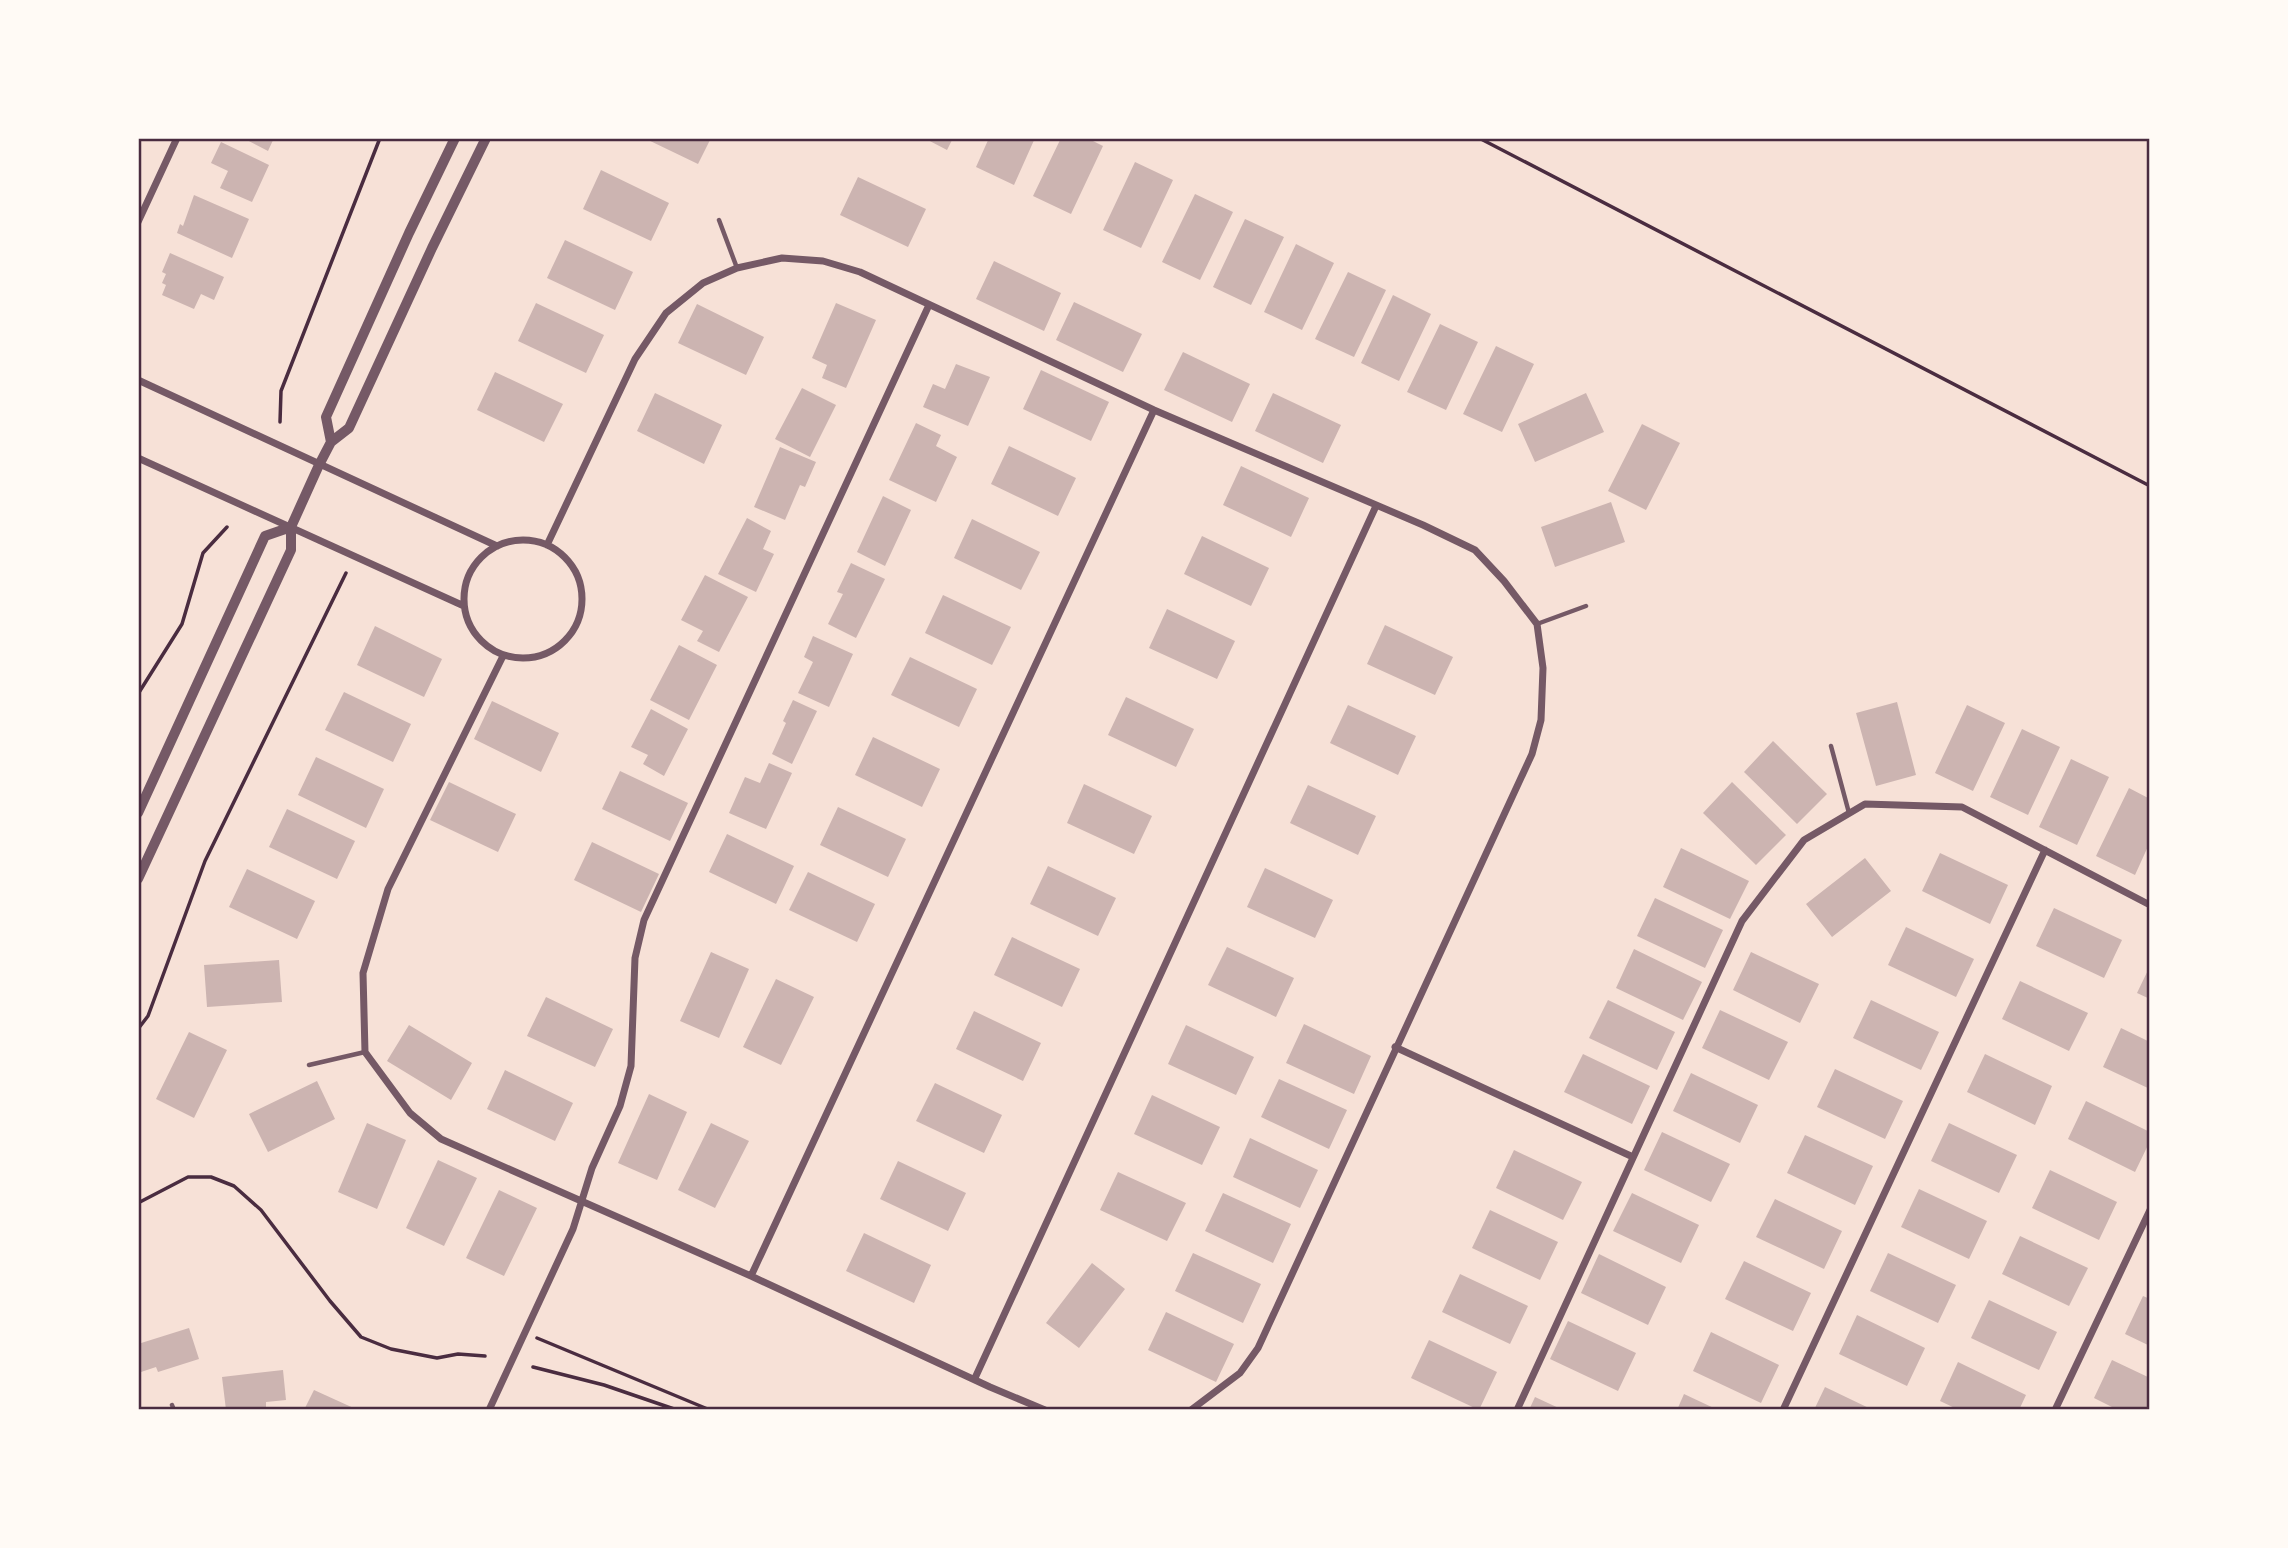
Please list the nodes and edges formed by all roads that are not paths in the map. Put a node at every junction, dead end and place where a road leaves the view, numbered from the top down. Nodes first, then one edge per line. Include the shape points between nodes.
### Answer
1 (177, 138) edge
2 (455, 138) edge
3 (486, 138) edge
4 (719, 220) dead end
5 (138, 222) edge
6 (737, 268) junction
7 (929, 305) junction
8 (138, 380) edge
9 (1154, 410) junction
10 (331, 442) junction
11 (138, 458) edge
12 (320, 465) junction
13 (1376, 506) junction
14 (291, 527) junction
15 (547, 545) junction
16 (497, 546) junction
17 (464, 606) junction
18 (1586, 606) dead end
19 (1537, 624) junction
20 (503, 656) junction
21 (1830, 746) dead end
22 (138, 813) edge
23 (1850, 813) junction
24 (2045, 850) junction
25 (138, 879) edge
26 (2150, 905) edge
27 (1395, 1047) junction
28 (365, 1052) junction
29 (309, 1065) dead end
30 (1633, 1157) junction
31 (580, 1201) junction
32 (2150, 1210) edge
33 (751, 1276) junction
34 (975, 1378) junction
35 (489, 1410) edge
36 (1045, 1410) edge
37 (1191, 1410) edge
38 (1517, 1410) edge
39 (1783, 1410) edge
40 (2055, 1410) edge

1 - 5 street
2 - 10 street via 326,417
3 - 10 street via 349,428
4 - 6 lane
6 - 7 street via 782,258 822,261 860,272
6 - 15 street via 704,283 666,313 635,359
7 - 9 street
7 - 31 street via 645,920 635,958 631,1066 620,1106
8 - 12 street
9 - 13 street
9 - 33 street
10 - 12 street
11 - 14 street
12 - 14 street
12 - 16 street
13 - 19 street via 1475,550
13 - 34 street
14 - 17 street
14 - 22 street via 265,536
14 - 25 street via 291,550
15 - 16 street via 522,540
15 - 20 street via 564,556 582,591 574,631 561,646 543,656
16 - 17 street via 471,571 464,588
17 - 20 street via 476,637
18 - 19 lane
19 - 27 street via 1543,668 1541,720 1532,754
20 - 28 street via 388,889 363,973
21 - 23 lane
23 - 24 street via 1865,804 1962,807
23 - 30 street via 1804,841 1742,921
24 - 26 street
24 - 39 street
27 - 30 street
27 - 37 street via 1258,1348 1240,1373
28 - 29 lane
28 - 31 street via 410,1113 441,1139
30 - 38 street
31 - 33 street
31 - 35 street via 572,1229
32 - 40 street
33 - 34 street
34 - 36 street

